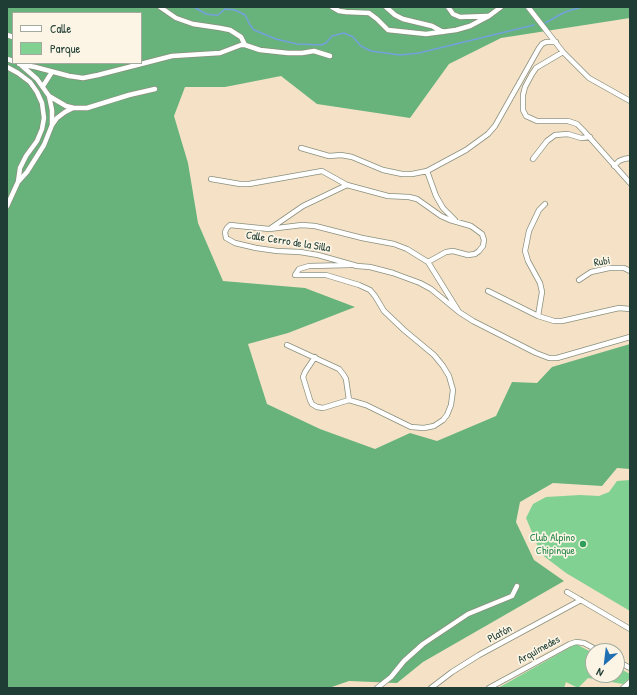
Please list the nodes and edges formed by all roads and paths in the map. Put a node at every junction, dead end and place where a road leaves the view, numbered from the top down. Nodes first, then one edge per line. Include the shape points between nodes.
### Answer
1 (160, 7) edge
2 (332, 7) edge
3 (386, 7) edge
4 (448, 7) edge
5 (500, 7) edge
6 (528, 7) edge
7 (489, 16) junction
8 (443, 32) junction
9 (556, 42) junction
10 (246, 45) junction
11 (563, 52) junction
12 (330, 56) dead end
13 (18, 64) edge
14 (141, 64) edge
15 (142, 64) edge
16 (7, 67) edge
17 (52, 72) junction
18 (43, 86) junction
19 (156, 90) dead end
20 (49, 96) junction
21 (630, 101) edge
22 (74, 108) junction
23 (52, 125) junction
24 (590, 137) junction
25 (37, 141) junction
26 (44, 145) junction
27 (301, 148) dead end
28 (26, 156) junction
29 (630, 158) edge
30 (533, 159) dead end
31 (34, 161) junction
32 (614, 166) junction
33 (427, 171) junction
34 (211, 179) dead end
35 (18, 182) junction
36 (630, 183) edge
37 (347, 185) junction
38 (545, 204) dead end
39 (7, 206) edge
40 (458, 222) junction
41 (270, 228) junction
42 (428, 262) junction
43 (357, 266) junction
44 (630, 271) edge
45 (579, 280) dead end
46 (488, 291) dead end
47 (630, 309) edge
48 (459, 312) junction
49 (538, 316) junction
50 (630, 337) edge
51 (287, 345) dead end
52 (315, 357) junction
53 (349, 400) junction
54 (517, 586) dead end
55 (567, 592) dead end
56 (581, 600) junction
57 (630, 629) edge
58 (585, 644) edge
59 (630, 682) edge
60 (377, 688) edge
61 (430, 688) edge
62 (489, 688) edge
63 (623, 688) edge

1 - 10 street via 176,18 194,24 230,30 241,37
2 - 8 street via 346,12 369,13 384,27 393,31 426,34
3 - 8 street via 403,20 432,26
4 - 7 street via 448,10 460,18
5 - 7 street
6 - 9 street
7 - 8 street via 470,26
9 - 11 street
9 - 33 street via 546,42 539,48 488,134 466,150
10 - 12 street via 260,50 288,53 314,51
10 - 15 street via 220,53 172,56
11 - 21 street via 589,78
11 - 24 street via 536,68 525,86 523,110 526,116 537,121 568,121 577,124
13 - 17 street
13 - 18 street via 28,70
14 - 17 street via 84,78
16 - 25 street via 30,82 42,103 44,118
17 - 18 street
18 - 20 street
19 - 22 street via 87,108
20 - 22 street
20 - 23 street
22 - 23 street via 61,115
23 - 26 street
24 - 30 street via 555,135
24 - 32 street
25 - 26 street
25 - 28 street
26 - 31 street
27 - 33 street via 330,156 352,157 383,170 402,174
28 - 31 street
28 - 35 street via 20,168
29 - 32 street
31 - 35 street
32 - 36 street
33 - 40 street via 443,208
34 - 37 street via 249,184 322,171
35 - 39 street
37 - 40 street via 388,196 417,199 441,216
37 - 41 street via 303,206
38 - 49 street via 539,210 529,231 525,251 542,292
40 - 42 street via 471,226 482,234 484,240 480,251 468,255 446,252
41 - 42 street, Calle Cerro de la Silla via 315,226 394,244
41 - 43 street, Calle Cerro de la Silla via 230,226 224,235 229,241 256,248 318,255
42 - 48 street
43 - 48 street, Calle Cerro de la Silla via 393,273 420,283
43 - 53 street via 309,266 299,269 295,275 326,274 370,290 384,311 434,355 449,376 453,390 447,415 434,426 424,428 411,427 366,405
44 - 45 street, Rubi via 624,268 609,268 591,272
46 - 49 street
47 - 49 street via 619,308 562,321
48 - 50 street, Calle Cerro de la Silla via 549,358
51 - 52 street
52 - 53 street via 344,374
52 - 53 street via 303,377 312,404 323,408
54 - 60 street via 512,596 468,614 423,644
55 - 56 street
56 - 57 street
56 - 61 street, Platón via 479,655
58 - 62 street, Arquímedes via 570,644
59 - 63 street

